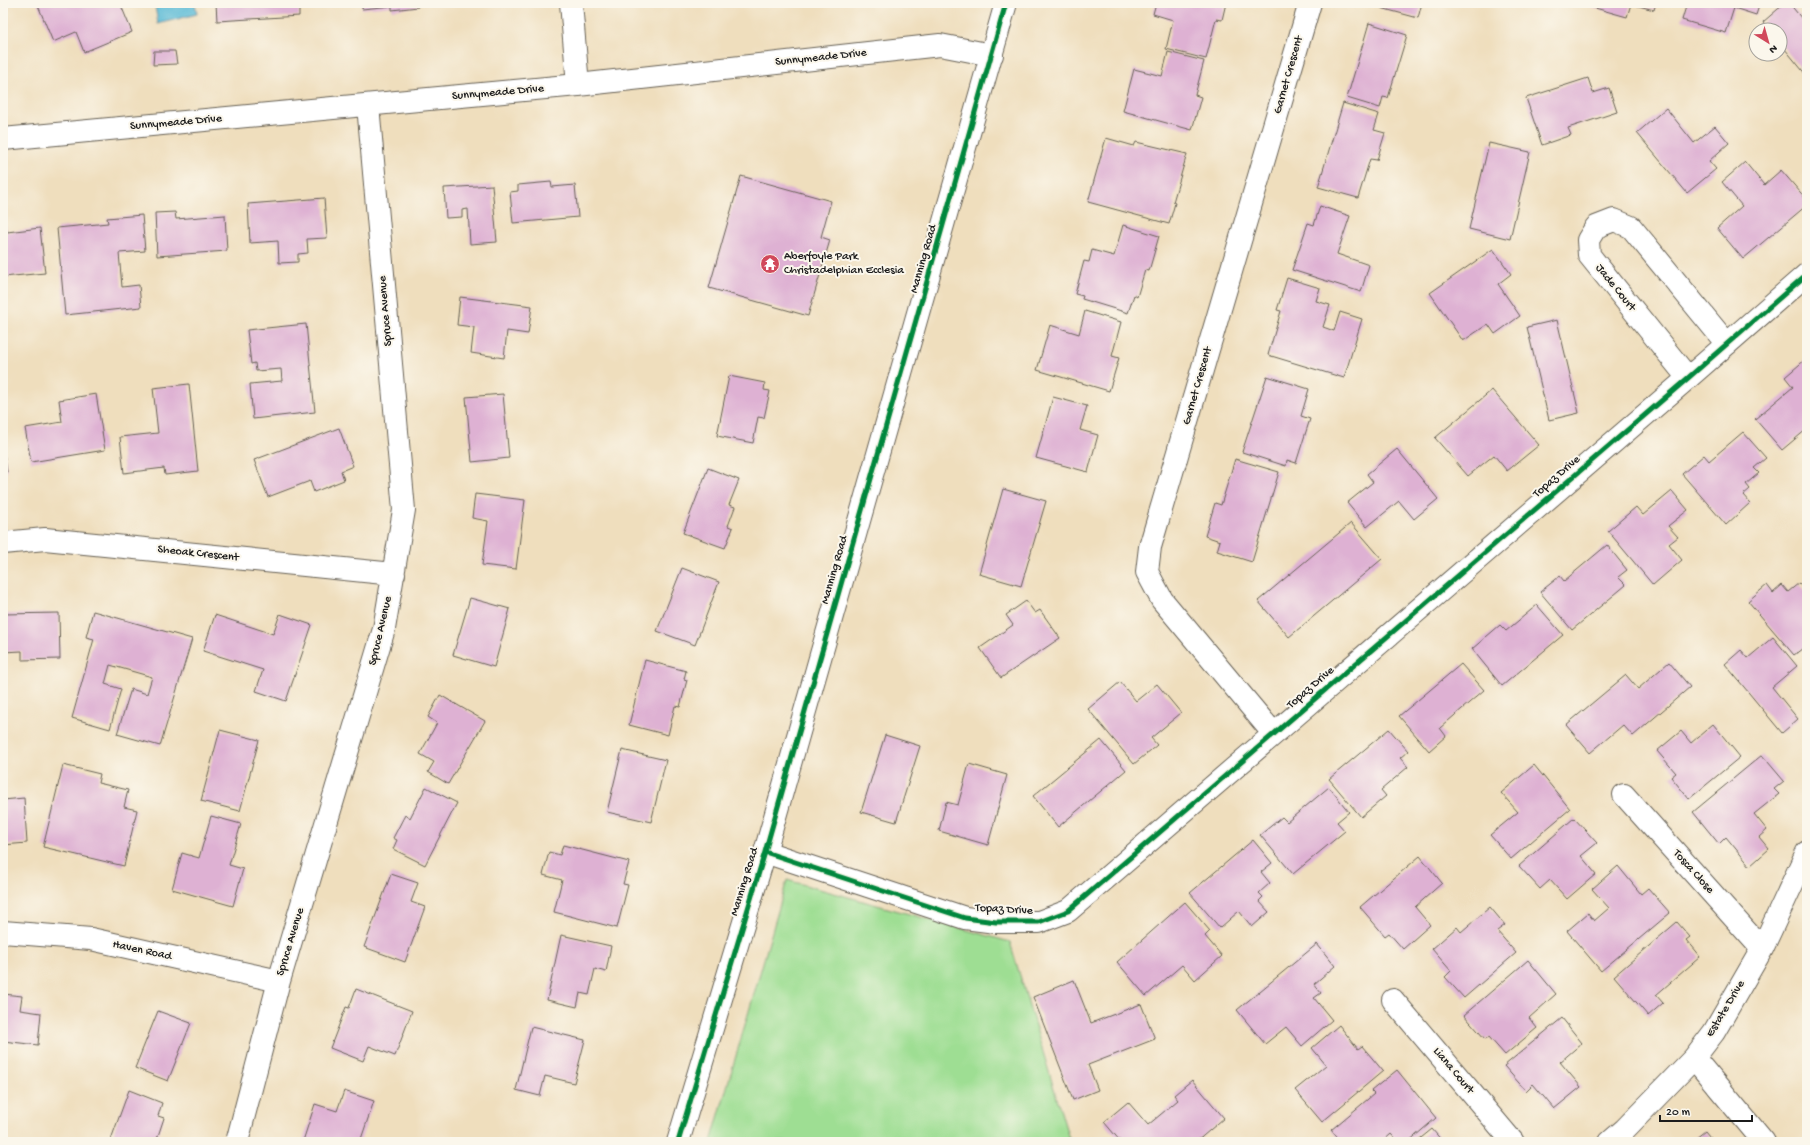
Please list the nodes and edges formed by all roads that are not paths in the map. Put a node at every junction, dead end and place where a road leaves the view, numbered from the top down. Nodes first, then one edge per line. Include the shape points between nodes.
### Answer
1 (571, 3) edge
2 (1006, 3) edge
3 (1310, 3) edge
4 (992, 55) junction
5 (578, 85) junction
6 (368, 105) junction
7 (3, 139) edge
8 (1807, 274) edge
9 (1727, 344) junction
10 (1688, 378) junction
11 (3, 543) edge
12 (394, 574) junction
13 (1273, 733) junction
14 (1624, 794) dead end
15 (765, 852) junction
16 (1807, 852) edge
17 (3, 932) edge
18 (1762, 949) junction
19 (279, 981) junction
20 (1392, 1000) dead end
21 (1694, 1058) junction
22 (237, 1142) edge
23 (678, 1142) edge
24 (1513, 1142) edge
25 (1610, 1142) edge
26 (1764, 1142) edge

1 - 5 street
2 - 4 street, Manning Road
3 - 13 street, Garnet Crescent via 1153,540 1147,572 1162,600
4 - 5 street, Sunnymeade Drive via 940,45
4 - 15 street, Manning Road
5 - 6 street, Sunnymeade Drive
6 - 7 street, Sunnymeade Drive
6 - 12 street, Spruce Avenue via 404,510
8 - 9 street, Topaz Drive
9 - 10 street, Topaz Drive
9 - 10 street, Jade Court via 1631,227 1614,220 1596,227 1588,240 1589,255
10 - 13 street, Topaz Drive
11 - 12 street, Sheoak Crescent via 45,539
12 - 19 street, Spruce Avenue via 384,629
13 - 15 street, Topaz Drive via 1068,911 1039,922 996,922 965,918
14 - 18 street, Tosca Close
15 - 23 street, Manning Road
16 - 18 street, Estate Drive
17 - 19 street, Haven Road via 91,939
18 - 21 street, Estate Drive via 1714,1032
19 - 22 street, Spruce Avenue
20 - 24 street, Liana Court
21 - 25 street, Estate Drive
21 - 26 street

